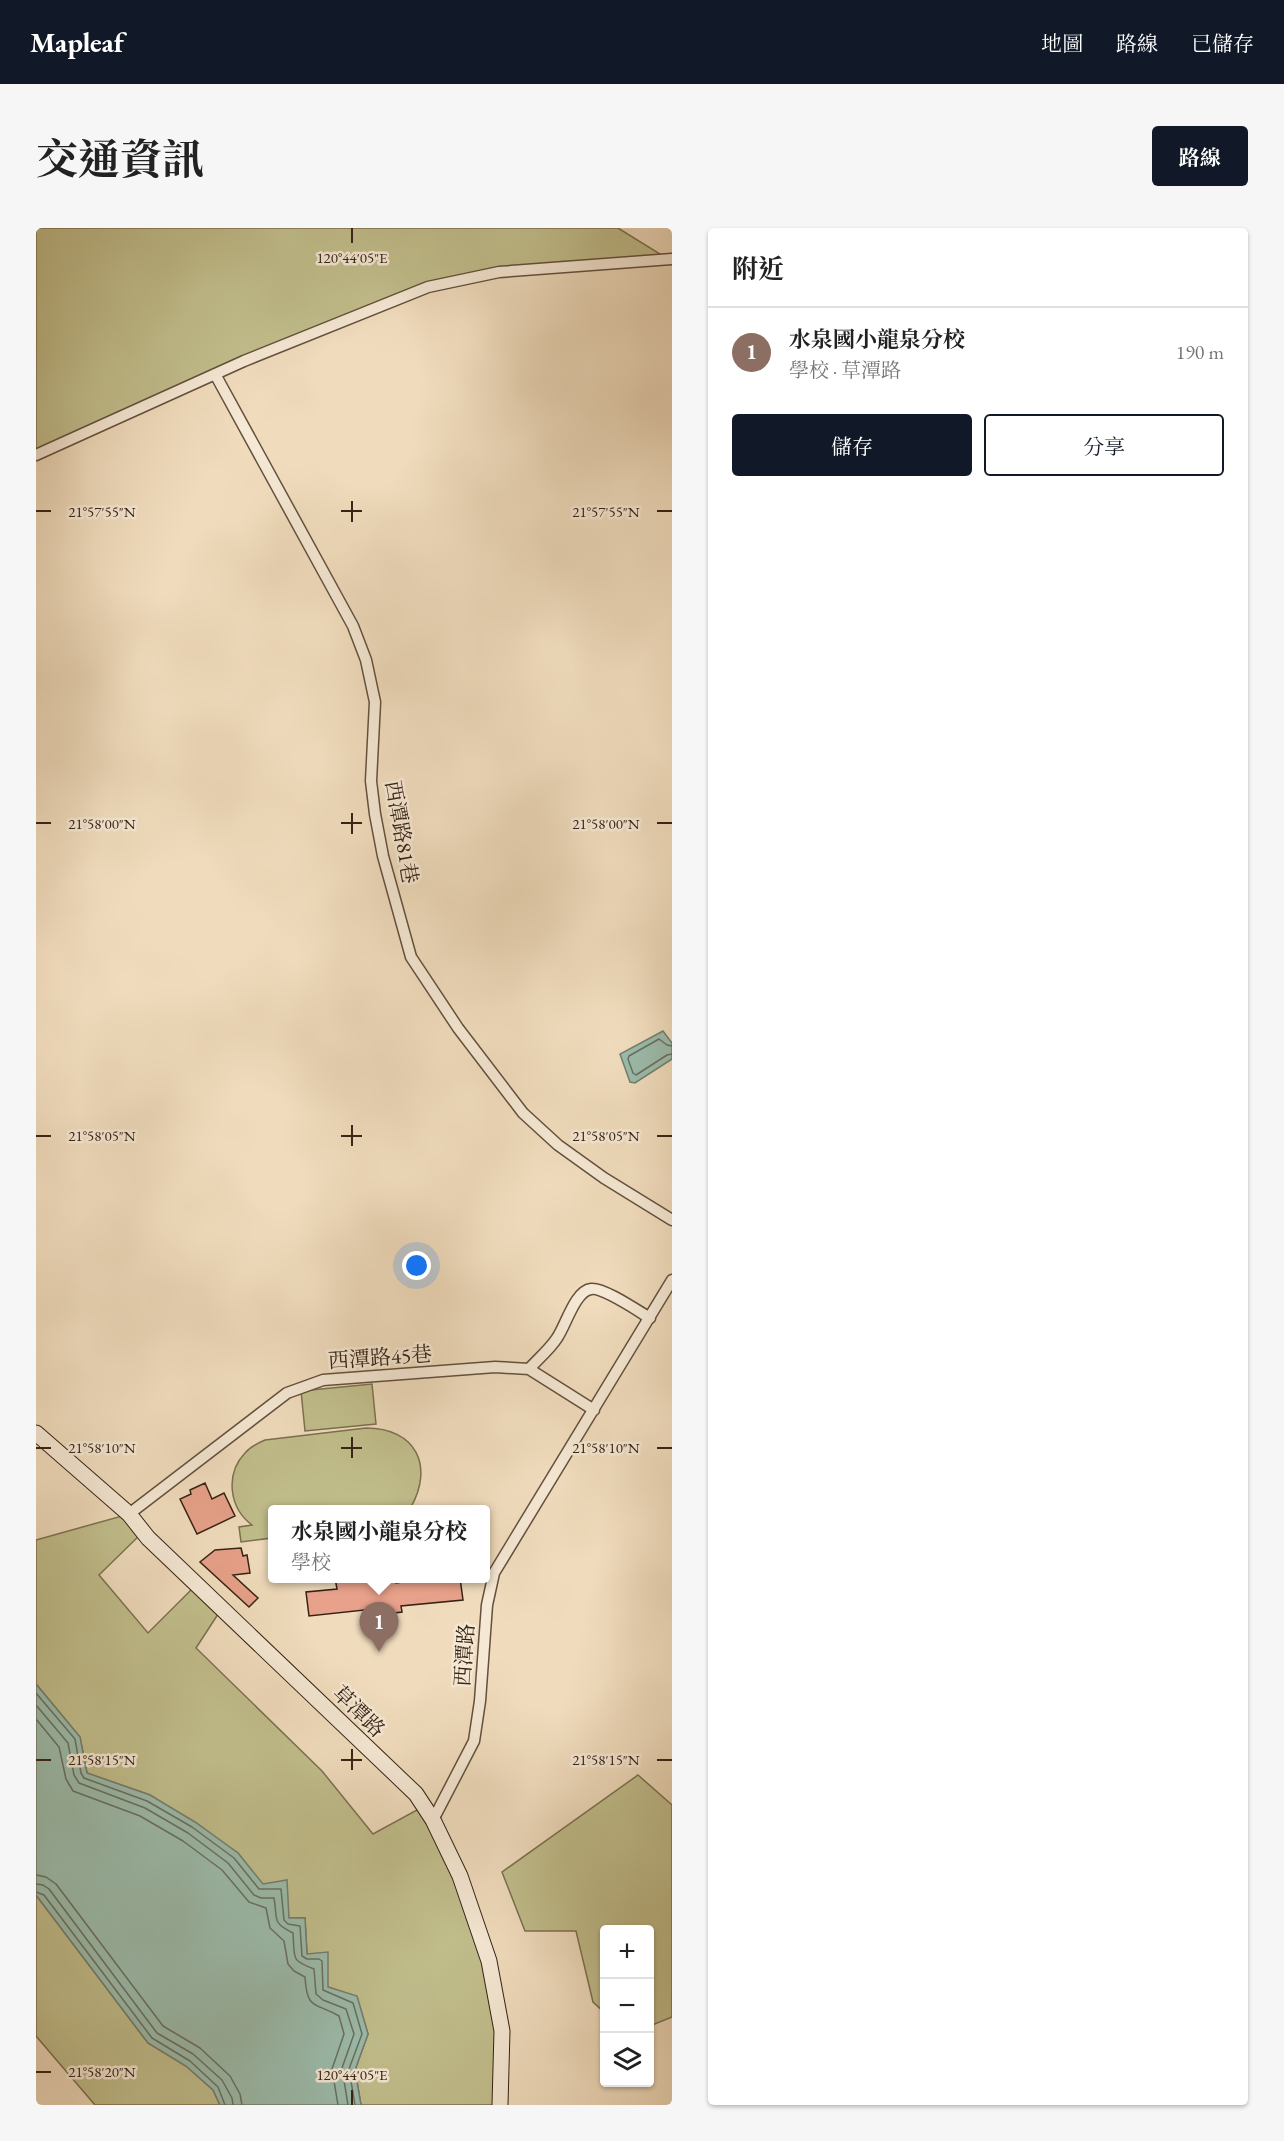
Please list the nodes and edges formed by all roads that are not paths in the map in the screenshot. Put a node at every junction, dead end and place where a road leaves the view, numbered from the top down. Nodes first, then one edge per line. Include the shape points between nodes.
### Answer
1 (672, 259) edge
2 (215, 374) junction
3 (36, 455) edge
4 (672, 1220) edge
5 (672, 1281) edge
6 (650, 1318) junction
7 (529, 1369) junction
8 (594, 1410) junction
9 (36, 1433) edge
10 (129, 1514) junction
11 (433, 1820) junction
12 (500, 2105) edge

1 - 2 street via 500,272 428,287
2 - 3 street
2 - 4 street, 西潭路81巷 via 352,626 366,660 375,702 371,781 375,814 411,957 458,1028 523,1113 558,1145
5 - 6 street, 西潭路
6 - 7 street via 592,1288 577,1299 557,1339
6 - 8 street, 西潭路
7 - 8 street, 西潭路45巷
7 - 10 street, 西潭路45巷 via 495,1367 323,1380 287,1393
8 - 11 street, 西潭路 via 494,1573 487,1605 474,1740
9 - 10 street, 草潭路
10 - 11 street, 草潭路 via 148,1538 416,1794
11 - 12 street, 草潭路 via 460,1876 489,1961 502,2031

